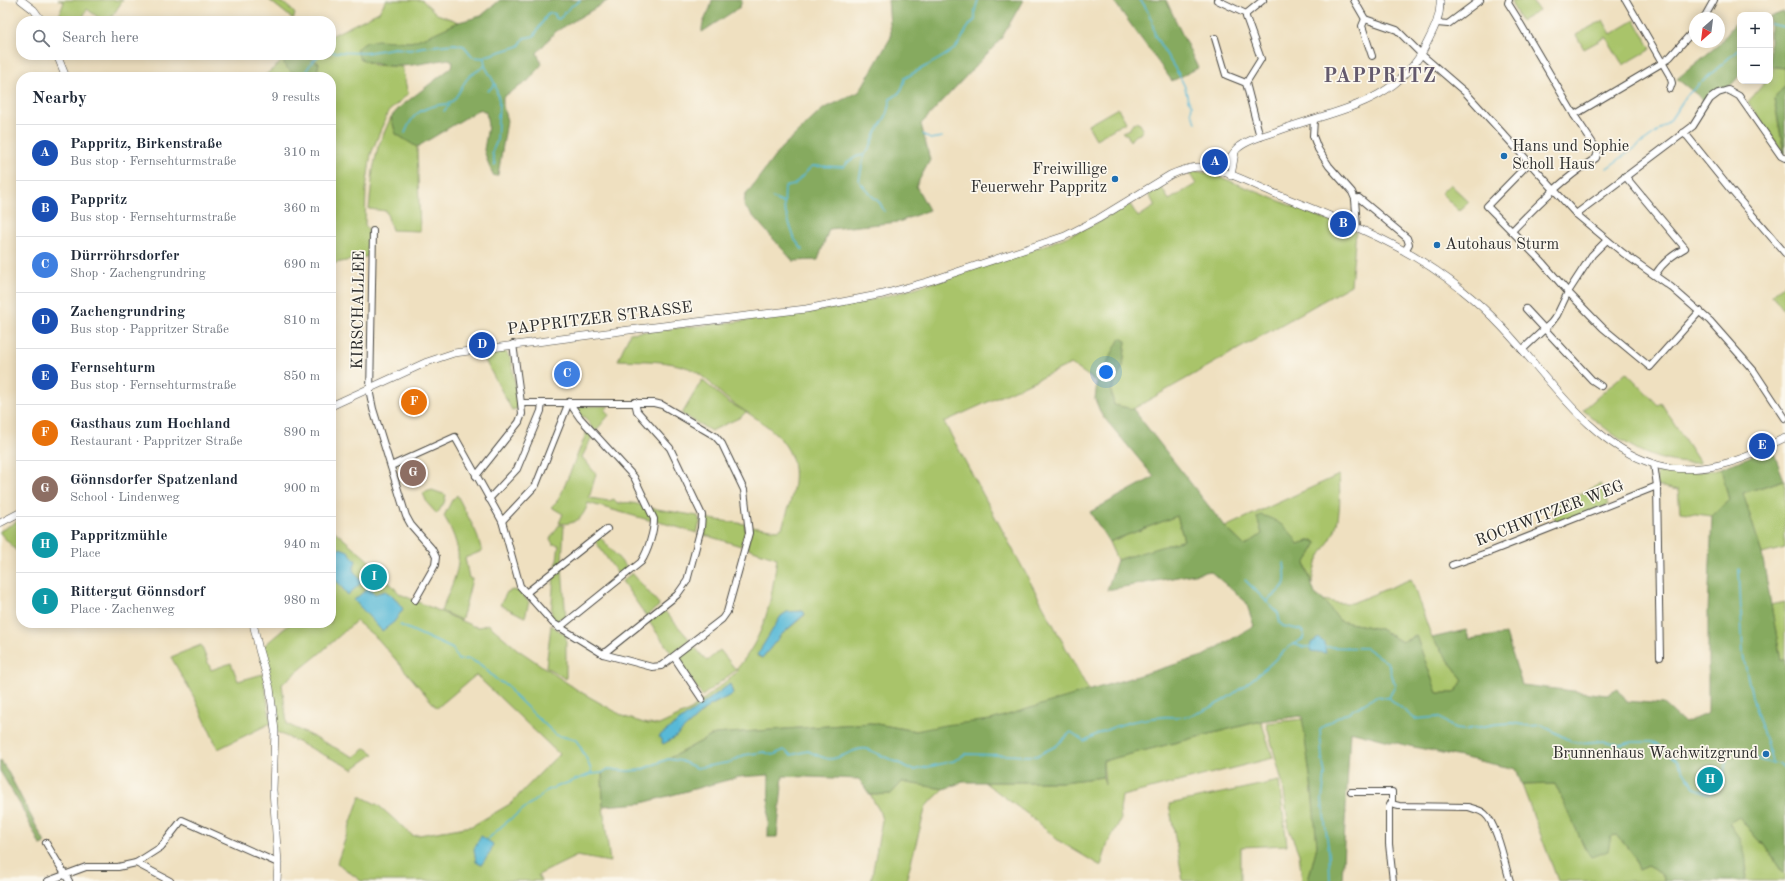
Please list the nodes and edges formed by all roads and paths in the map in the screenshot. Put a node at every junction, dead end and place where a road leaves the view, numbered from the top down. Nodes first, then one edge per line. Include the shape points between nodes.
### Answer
1 (21, 0) edge
2 (1217, 0) edge
3 (1263, 0) edge
4 (1354, 0) edge
5 (1440, 0) edge
6 (1480, 0) edge
7 (1509, 0) edge
8 (1626, 0) edge
9 (1714, 0) edge
10 (1707, 12) edge
11 (1246, 14) junction
12 (38, 16) edge
13 (1365, 19) junction
14 (1437, 23) junction
15 (1689, 36) edge
16 (1215, 38) dead end
17 (1422, 55) junction
18 (1372, 56) dead end
19 (59, 60) edge
20 (1662, 63) junction
21 (64, 72) edge
22 (1246, 83) junction
23 (1670, 89) dead end
24 (1574, 115) junction
25 (1314, 119) junction
26 (1683, 133) junction
27 (1260, 137) junction
28 (1235, 152) junction
29 (1785, 158) edge
30 (1529, 163) junction
31 (1221, 172) junction
32 (1231, 176) junction
33 (1625, 176) junction
34 (1554, 189) junction
35 (1355, 199) junction
36 (1567, 205) junction
37 (1584, 208) junction
38 (1576, 214) junction
39 (1357, 227) junction
40 (373, 231) dead end
41 (1512, 231) junction
42 (1607, 240) junction
43 (1405, 251) junction
44 (1785, 253) edge
45 (1655, 275) junction
46 (1568, 292) junction
47 (1526, 309) dead end
48 (1700, 311) junction
49 (1545, 329) junction
50 (513, 344) junction
51 (1522, 350) junction
52 (1601, 386) dead end
53 (370, 389) junction
54 (569, 402) junction
55 (635, 402) junction
56 (521, 403) junction
57 (542, 403) junction
58 (336, 404) edge
59 (1785, 418) edge
60 (1785, 436) edge
61 (1654, 464) junction
62 (391, 466) junction
63 (476, 476) junction
64 (1657, 486) junction
65 (489, 499) junction
66 (16, 515) edge
67 (502, 521) junction
68 (0, 523) edge
69 (607, 529) dead end
70 (1452, 565) dead end
71 (526, 593) junction
72 (415, 600) dead end
73 (254, 628) edge
74 (559, 628) junction
75 (603, 654) junction
76 (674, 657) junction
77 (1660, 657) dead end
78 (702, 699) dead end
79 (1351, 792) dead end
80 (1391, 804) junction
81 (46, 843) dead end
82 (136, 863) junction
83 (278, 863) junction
84 (64, 874) junction
85 (48, 881) edge
86 (69, 881) edge
87 (170, 881) edge
88 (277, 881) edge
89 (1393, 881) edge
90 (1510, 881) edge

1 - 12 street
2 - 11 street
3 - 11 street
4 - 13 street
5 - 14 street
6 - 14 street via 1448,24
7 - 24 street via 1508,3
8 - 20 street
9 - 10 street
11 - 22 street via 1261,59
13 - 17 street via 1397,30
13 - 18 street via 1362,26
14 - 17 street
15 - 20 street
16 - 22 street via 1226,75
17 - 25 street via 1400,81 1382,94
17 - 30 street via 1466,94
19 - 21 street
20 - 23 street via 1672,80
20 - 24 street
22 - 27 street
24 - 34 street via 1598,152 1596,158
25 - 27 street
25 - 35 street via 1313,136 1318,149
26 - 29 street via 1696,122 1710,99 1728,90 1739,96 1781,156
26 - 33 street
26 - 44 street
27 - 28 street
28 - 31 street
28 - 32 street
30 - 34 street
30 - 41 street via 1487,206
31 - 32 street, PAPPRITZER STRASSE
31 - 50 street, PAPPRITZER STRASSE via 1205,168 1181,170 1065,236 883,294 806,309
32 - 39 street, PAPPRITZER STRASSE
33 - 37 street
33 - 45 street via 1685,248 1671,256
34 - 36 street
34 - 41 street
35 - 39 street
35 - 43 street via 1359,198 1407,238 1409,244
36 - 37 street
36 - 38 street
37 - 38 street
38 - 42 street
39 - 43 street, PAPPRITZER STRASSE
40 - 53 street, KIRSCHALLEE
41 - 46 street
42 - 45 street
42 - 46 street via 1592,255
43 - 51 street, PAPPRITZER STRASSE via 1461,289 1503,327
45 - 48 street
46 - 48 street via 1603,328 1650,367
46 - 49 street via 1557,315
47 - 49 street
48 - 59 street via 1742,356
49 - 51 street
49 - 52 street via 1592,380
50 - 53 street, PAPPRITZER STRASSE via 442,356
50 - 56 street
51 - 61 street, PAPPRITZER STRASSE via 1567,402 1598,431 1621,448
53 - 58 street, PAPPRITZER STRASSE
53 - 62 street, KIRSCHALLEE via 373,410
54 - 55 street
54 - 57 street
54 - 67 street via 536,484
54 - 74 street via 580,418 634,477 654,519 654,526 641,562
55 - 75 street via 637,411 670,448 702,514 701,528 683,588
55 - 76 street via 662,405 716,436 744,490 749,533 727,612 722,619
56 - 57 street
56 - 63 street via 522,414 519,422
57 - 65 street via 517,469
60 - 61 street, PAPPRITZER STRASSE via 1752,454 1720,465 1689,469
61 - 64 street
62 - 63 street via 455,437
62 - 72 street, KIRSCHALLEE via 406,516 436,557 435,565
63 - 65 street
64 - 70 street, ROCHWITZER WEG
64 - 77 street
65 - 67 street
66 - 68 street
67 - 71 street via 520,586
69 - 71 street
71 - 74 street
73 - 83 street via 270,688 274,721 273,790
74 - 75 street
75 - 76 street via 657,668
76 - 78 street
79 - 80 street via 1392,792
80 - 89 street via 1389,844
80 - 90 street via 1468,807 1485,814 1495,831
81 - 84 street
82 - 83 street via 161,847 182,820
82 - 84 street via 118,867 86,867
82 - 87 street
83 - 88 street
84 - 85 street
84 - 86 street

